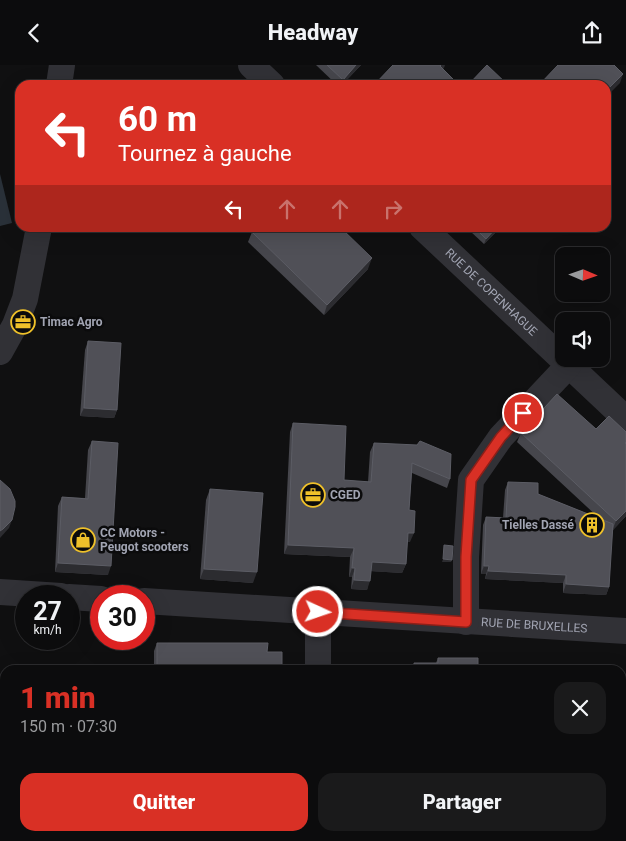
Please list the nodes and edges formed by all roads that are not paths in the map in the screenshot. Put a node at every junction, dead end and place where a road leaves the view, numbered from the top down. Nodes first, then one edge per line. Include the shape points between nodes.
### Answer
1 (62, 65) edge
2 (251, 65) edge
3 (60, 80) edge
4 (267, 80) edge
5 (38, 232) edge
6 (427, 232) edge
7 (0, 352) edge
8 (555, 354) edge
9 (567, 367) edge
10 (569, 367) edge
11 (626, 419) edge
12 (0, 592) edge
13 (15, 593) edge
14 (155, 602) edge
15 (318, 612) junction
16 (466, 622) junction
17 (626, 631) edge
18 (318, 665) edge

1 - 3 street
2 - 4 street
5 - 7 street via 25,299
6 - 8 street, RUE DE COPENHAGUE
9 - 16 street via 501,437 471,480
10 - 11 street, RUE DE COPENHAGUE
12 - 13 street
14 - 15 street, RUE DE BRUXELLES
15 - 16 street, RUE DE BRUXELLES
15 - 18 street
16 - 17 street, RUE DE BRUXELLES

